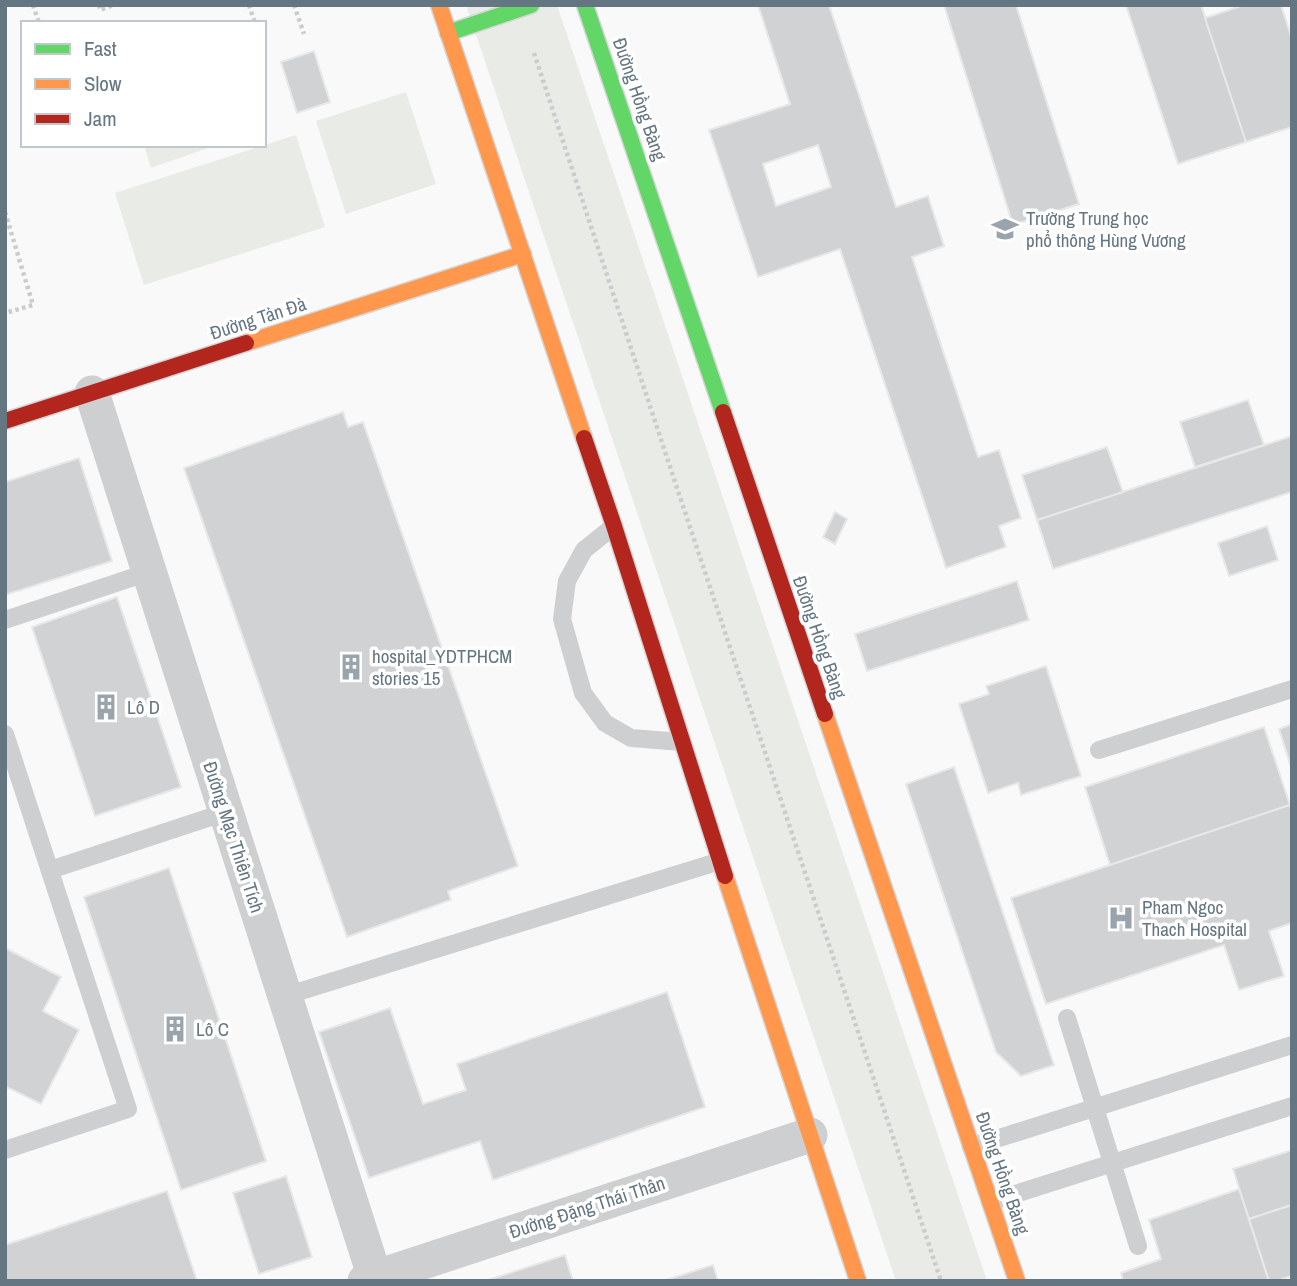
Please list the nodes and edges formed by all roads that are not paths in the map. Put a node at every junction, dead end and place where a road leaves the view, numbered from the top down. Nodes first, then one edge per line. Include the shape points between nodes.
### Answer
1 (439, 5) edge
2 (531, 5) edge
3 (586, 5) edge
4 (448, 33) junction
5 (523, 254) junction
6 (92, 393) junction
7 (5, 421) edge
8 (614, 526) junction
9 (149, 572) junction
10 (5, 620) edge
11 (1292, 689) edge
12 (5, 734) edge
13 (682, 742) junction
14 (1099, 750) dead end
15 (226, 812) junction
16 (720, 861) junction
17 (50, 870) junction
18 (285, 996) junction
19 (1067, 1017) dead end
20 (1292, 1045) edge
21 (1292, 1106) edge
22 (1095, 1107) junction
23 (810, 1135) junction
24 (971, 1147) junction
25 (5, 1150) edge
26 (1113, 1163) junction
27 (990, 1202) junction
28 (1138, 1246) dead end
29 (372, 1280) edge
30 (858, 1281) edge
31 (1017, 1281) edge

1 - 4 main road
2 - 4 main road
3 - 24 main road, Đường Hồng Bàng
4 - 5 main road
5 - 6 main road, Đường Tản Đà
5 - 8 main road
6 - 7 main road, Đường Tản Đà
6 - 9 street, Đường Mạc Thiên Tích
8 - 13 main road
8 - 13 lane via 584,550 567,580 562,619 583,693 605,723 631,738
9 - 10 lane
9 - 15 street, Đường Mạc Thiên Tích
11 - 14 lane
12 - 17 lane
13 - 16 main road
15 - 17 lane
15 - 18 street, Đường Mạc Thiên Tích
16 - 18 lane
16 - 23 main road
17 - 25 lane via 128,1109
18 - 29 street, Đường Mạc Thiên Tích
19 - 22 lane
20 - 22 lane
21 - 26 lane
22 - 24 lane
22 - 26 lane
23 - 29 street, Đường Đặng Thái Thân
23 - 30 main road
24 - 27 main road, Đường Hồng Bàng
26 - 27 lane
26 - 28 lane
27 - 31 main road, Đường Hồng Bàng

